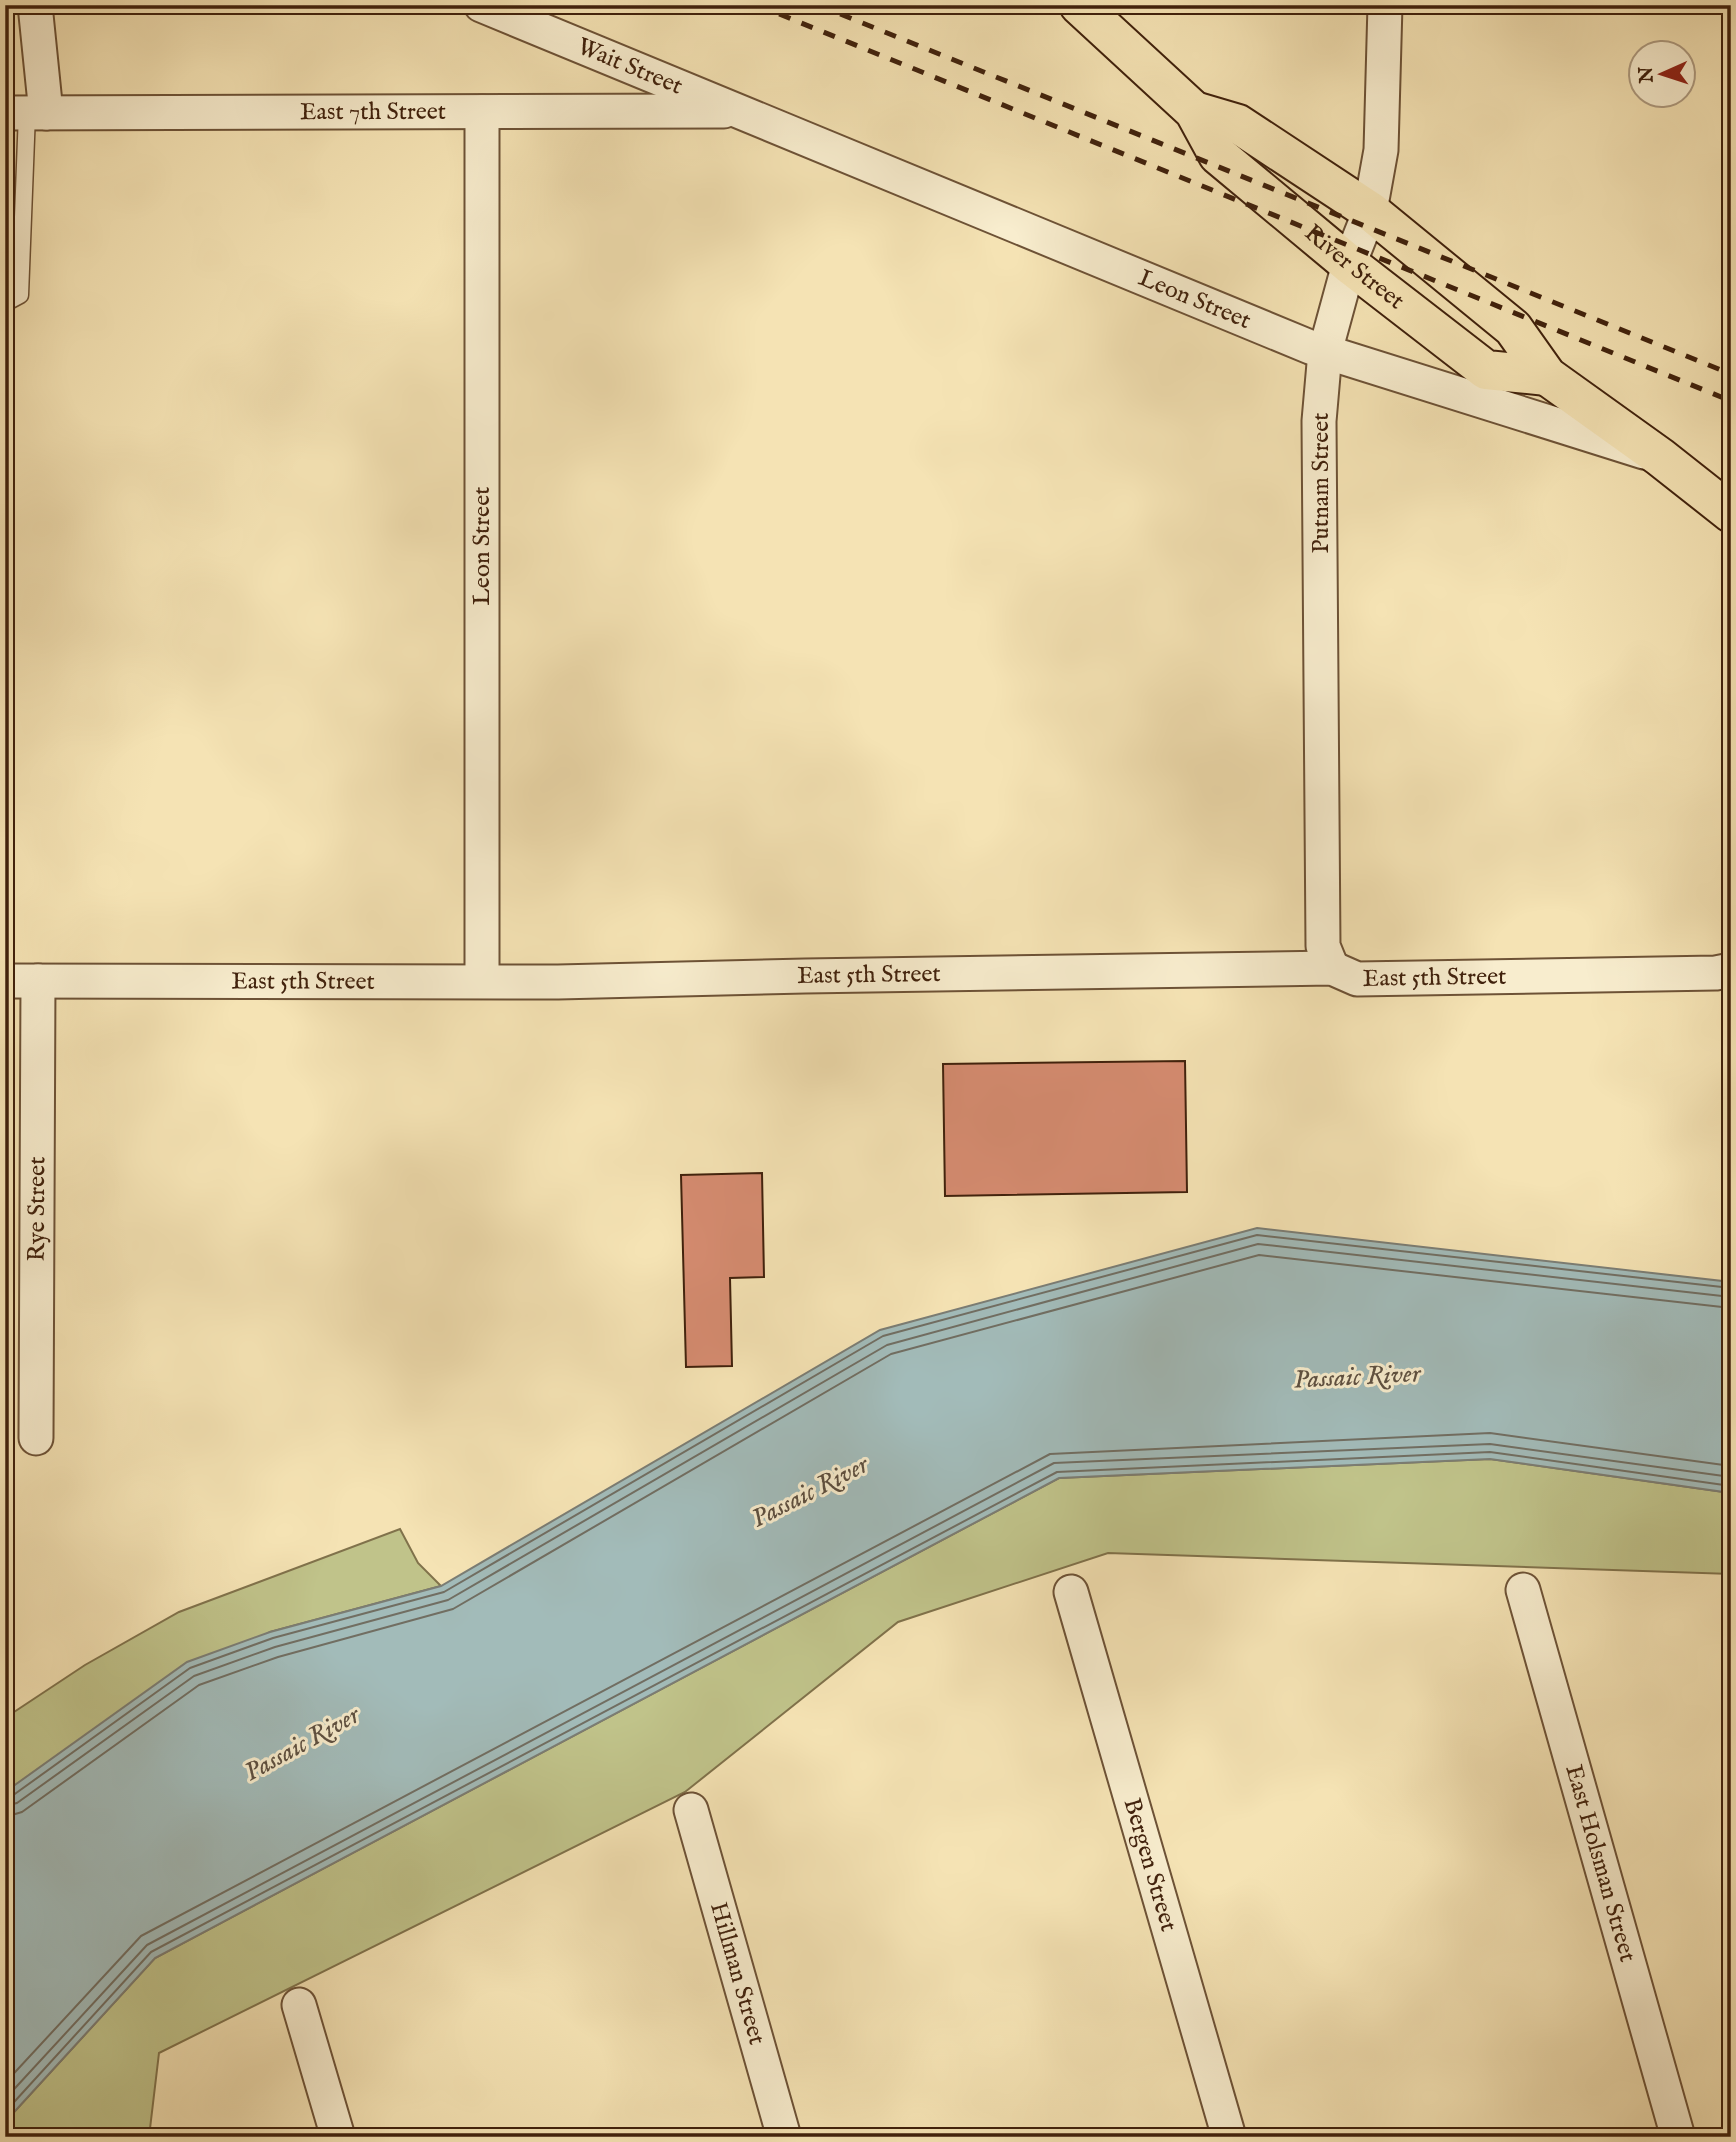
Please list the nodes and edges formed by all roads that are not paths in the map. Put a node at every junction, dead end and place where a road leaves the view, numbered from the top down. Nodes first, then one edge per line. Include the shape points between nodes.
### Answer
1 (36, 5) edge
2 (481, 5) edge
3 (1079, 5) edge
4 (1385, 5) edge
5 (740, 111) junction
6 (1194, 111) junction
7 (482, 112) junction
8 (26, 113) edge
9 (1370, 211) junction
10 (1349, 264) junction
11 (5, 303) edge
12 (1325, 352) junction
13 (1547, 376) junction
14 (1660, 457) junction
15 (1731, 513) edge
16 (1332, 968) junction
17 (1731, 970) edge
18 (22, 981) edge
19 (482, 981) junction
20 (36, 1438) dead end
21 (1523, 1590) dead end
22 (1071, 1592) dead end
23 (691, 1810) dead end
24 (299, 2005) dead end
25 (338, 2137) edge
26 (784, 2137) edge
27 (1229, 2137) edge
28 (1678, 2137) edge

1 - 8 street
2 - 5 street, Wait Street
3 - 6 main road, River Street
4 - 9 street, Putnam Street via 1381,150
5 - 7 street, East 7th Street
5 - 12 street, Leon Street
6 - 9 main road, River Street via 1238,124
6 - 10 main road, River Street via 1218,155
7 - 8 street, East 7th Street
7 - 19 street, Leon Street
8 - 11 lane via 20,295
9 - 10 street, Putnam Street
9 - 13 main road, River Street via 1513,328
10 - 12 street, Putnam Street
10 - 13 main road, River Street via 1486,370
12 - 14 street, Leon Street
12 - 16 street, Putnam Street via 1320,421 1322,946
13 - 14 main road, River Street
14 - 15 main road, River Street
16 - 17 street, East 5th Street via 1357,979
16 - 19 street, East 5th Street
18 - 19 street, East 5th Street
18 - 20 street, Rye Street
21 - 28 street, East Holsman Street
22 - 27 street, Bergen Street
23 - 26 street, Hillman Street
24 - 25 street

